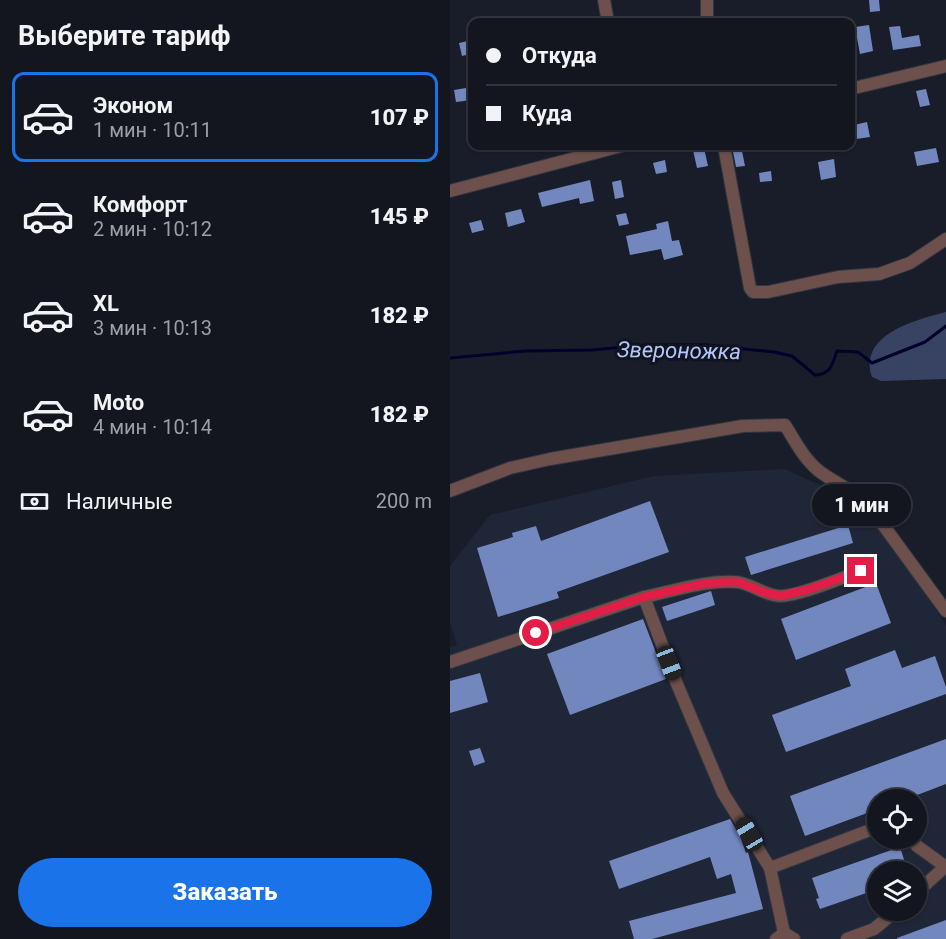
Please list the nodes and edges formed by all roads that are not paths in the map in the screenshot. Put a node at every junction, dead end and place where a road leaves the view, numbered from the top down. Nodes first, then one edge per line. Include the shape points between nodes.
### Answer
1 (604, 0) edge
2 (706, 1) edge
3 (607, 18) edge
4 (707, 18) edge
5 (946, 66) edge
6 (855, 88) edge
7 (605, 150) edge
8 (725, 150) edge
9 (450, 190) edge
10 (946, 239) edge
11 (450, 491) edge
12 (861, 571) dead end
13 (644, 597) junction
14 (946, 611) edge
15 (450, 662) edge
16 (867, 831) edge
17 (921, 849) edge
18 (946, 866) edge
19 (770, 868) junction
20 (927, 882) edge
21 (884, 921) edge
22 (784, 937) edge
23 (847, 939) edge

1 - 3 street
2 - 4 street
5 - 6 street
7 - 9 street
8 - 10 street via 753,292 879,274 910,263
11 - 14 street via 510,468 550,459 743,426 785,425 814,467 864,499
12 - 13 street via 780,596 738,582 707,583
13 - 15 street
13 - 19 street via 723,793
16 - 19 street
17 - 18 street
18 - 20 street
19 - 22 street
21 - 23 street

